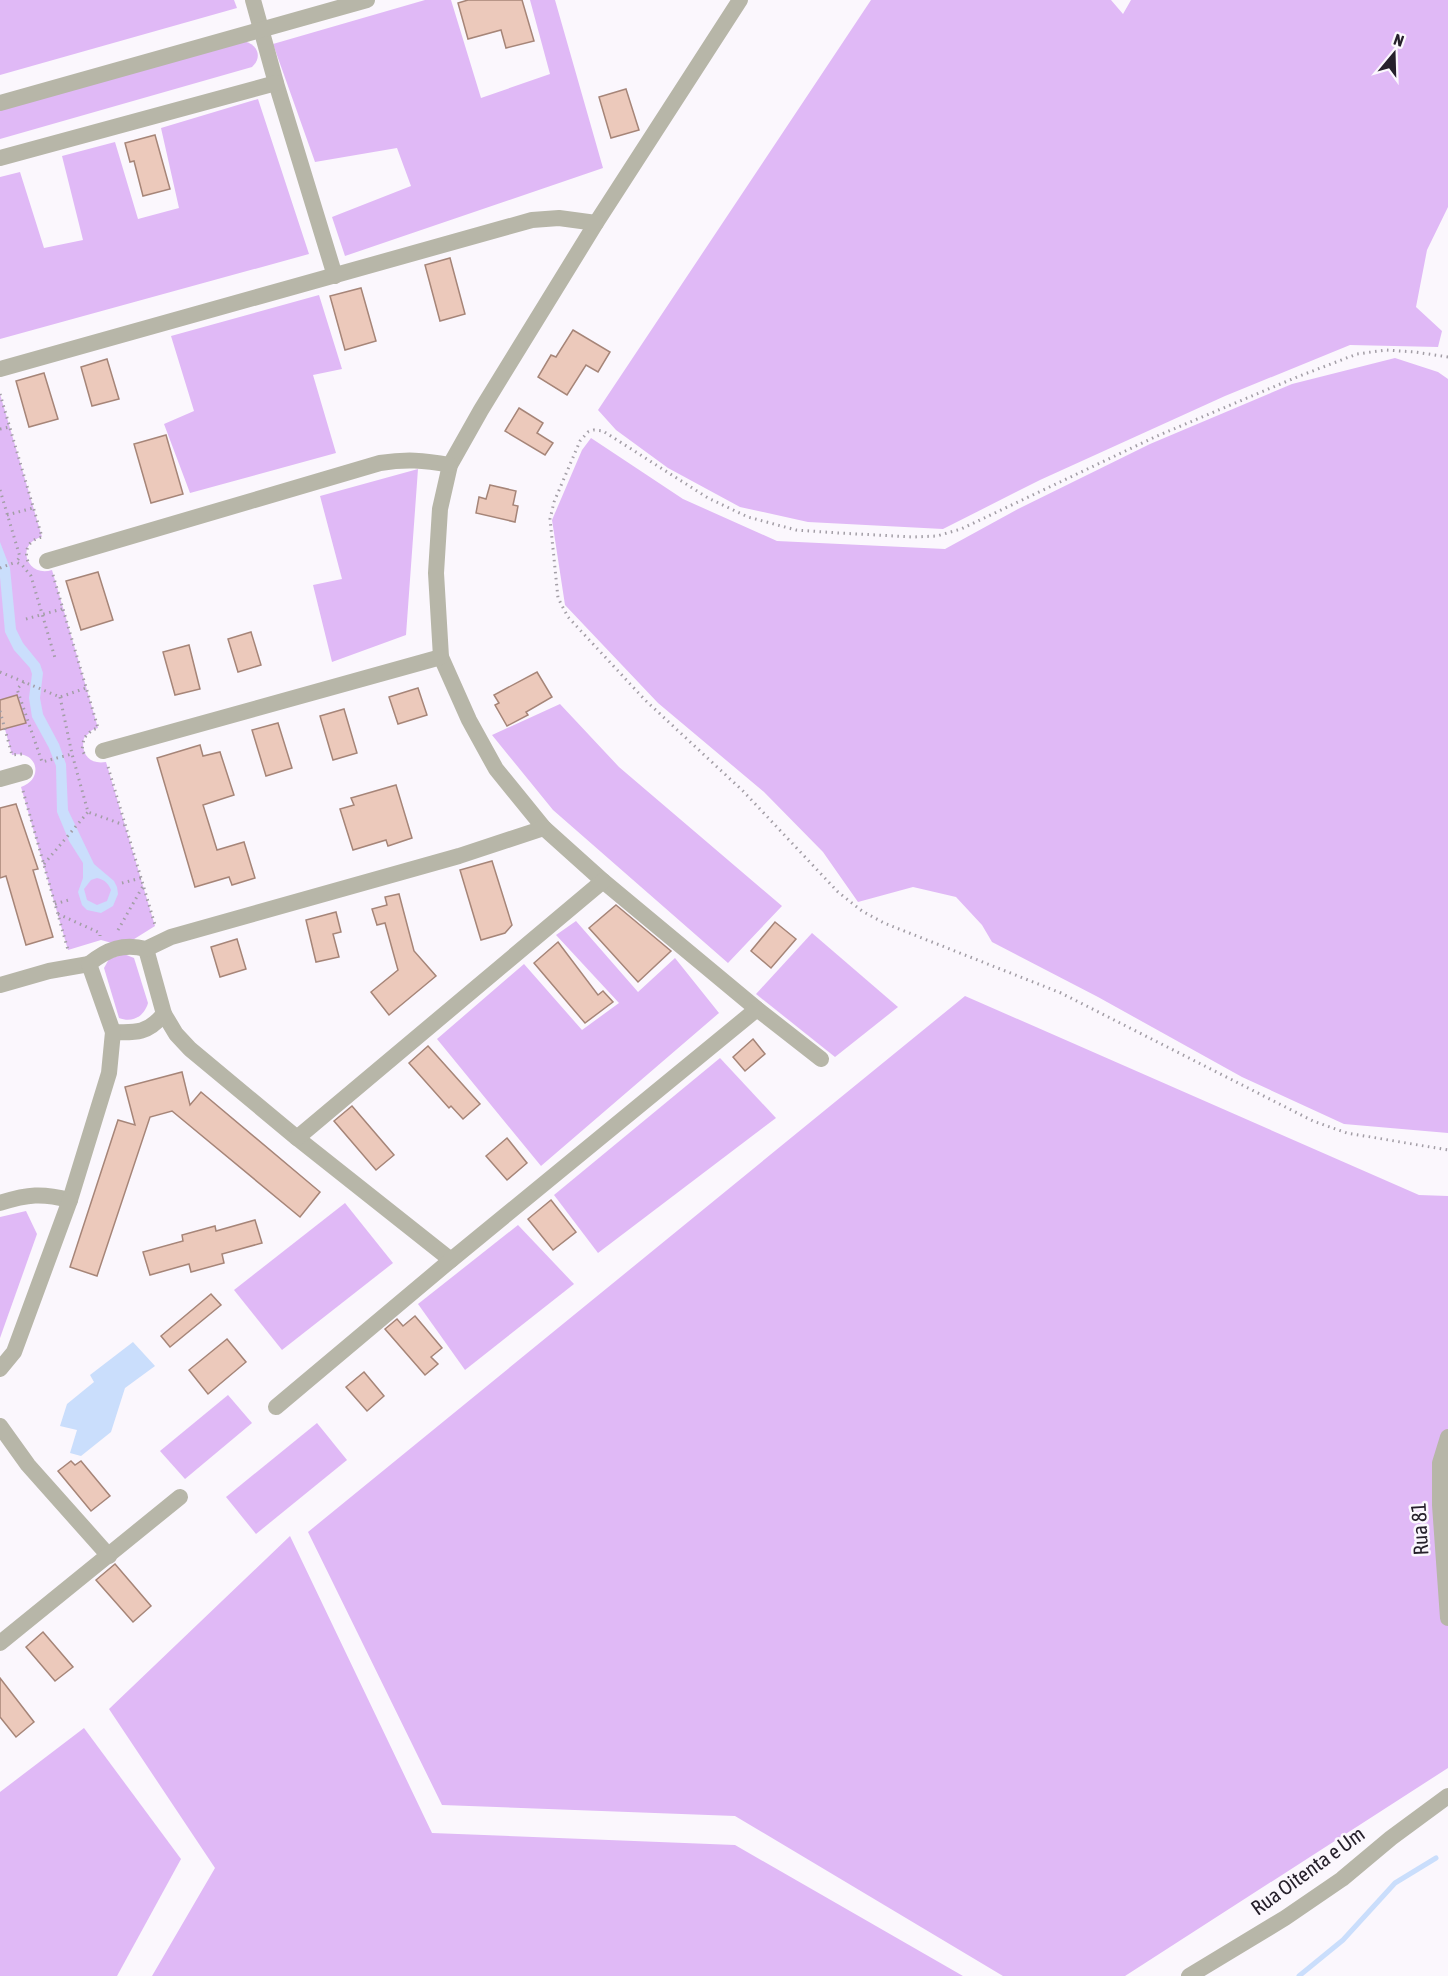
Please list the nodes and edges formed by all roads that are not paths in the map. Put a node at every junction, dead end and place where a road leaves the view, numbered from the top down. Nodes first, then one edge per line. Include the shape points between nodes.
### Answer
1 (253, 0) edge
2 (366, 0) edge
3 (740, 0) edge
4 (262, 30) junction
5 (276, 83) junction
6 (0, 103) edge
7 (0, 158) edge
8 (596, 223) junction
9 (335, 276) junction
10 (0, 369) edge
11 (450, 465) junction
12 (49, 566) road end
13 (441, 657) junction
14 (99, 758) road end
15 (27, 771) road end
16 (0, 779) edge
17 (544, 828) junction
18 (603, 881) junction
19 (146, 949) junction
20 (88, 964) junction
21 (0, 985) edge
22 (758, 1010) junction
23 (164, 1014) junction
24 (113, 1032) junction
25 (820, 1059) dead end
26 (297, 1138) junction
27 (70, 1200) junction
28 (0, 1203) edge
29 (451, 1260) junction
30 (0, 1369) edge
31 (276, 1407) dead end
32 (0, 1426) edge
33 (1448, 1437) edge
34 (180, 1497) dead end
35 (109, 1556) junction
36 (1448, 1618) edge
37 (0, 1643) edge
38 (1448, 1796) edge
39 (1189, 1976) edge

1 - 4 street
2 - 4 street
3 - 8 street
4 - 5 street
4 - 6 street
5 - 7 street
5 - 9 street
8 - 9 street via 559,218 532,220
8 - 11 street
9 - 10 street
11 - 12 street via 404,459 380,463
11 - 13 street via 440,509 436,573
13 - 14 street
13 - 17 street via 496,769
15 - 16 street
17 - 18 street
17 - 19 street via 459,856 171,937
18 - 22 street
18 - 26 street
19 - 20 street via 111,949
19 - 23 street
20 - 21 street
20 - 24 street
22 - 25 street
22 - 29 street
23 - 24 street via 145,1030
23 - 26 street via 190,1049
24 - 27 street via 109,1073
26 - 29 street
27 - 28 street via 38,1194
27 - 30 street via 14,1352
29 - 31 street
32 - 35 street via 28,1466
33 - 36 street, Rua 81 via 1440,1463 1440,1505
34 - 35 street
35 - 37 street
38 - 39 street, Rua Oitenta e Um via 1285,1918

